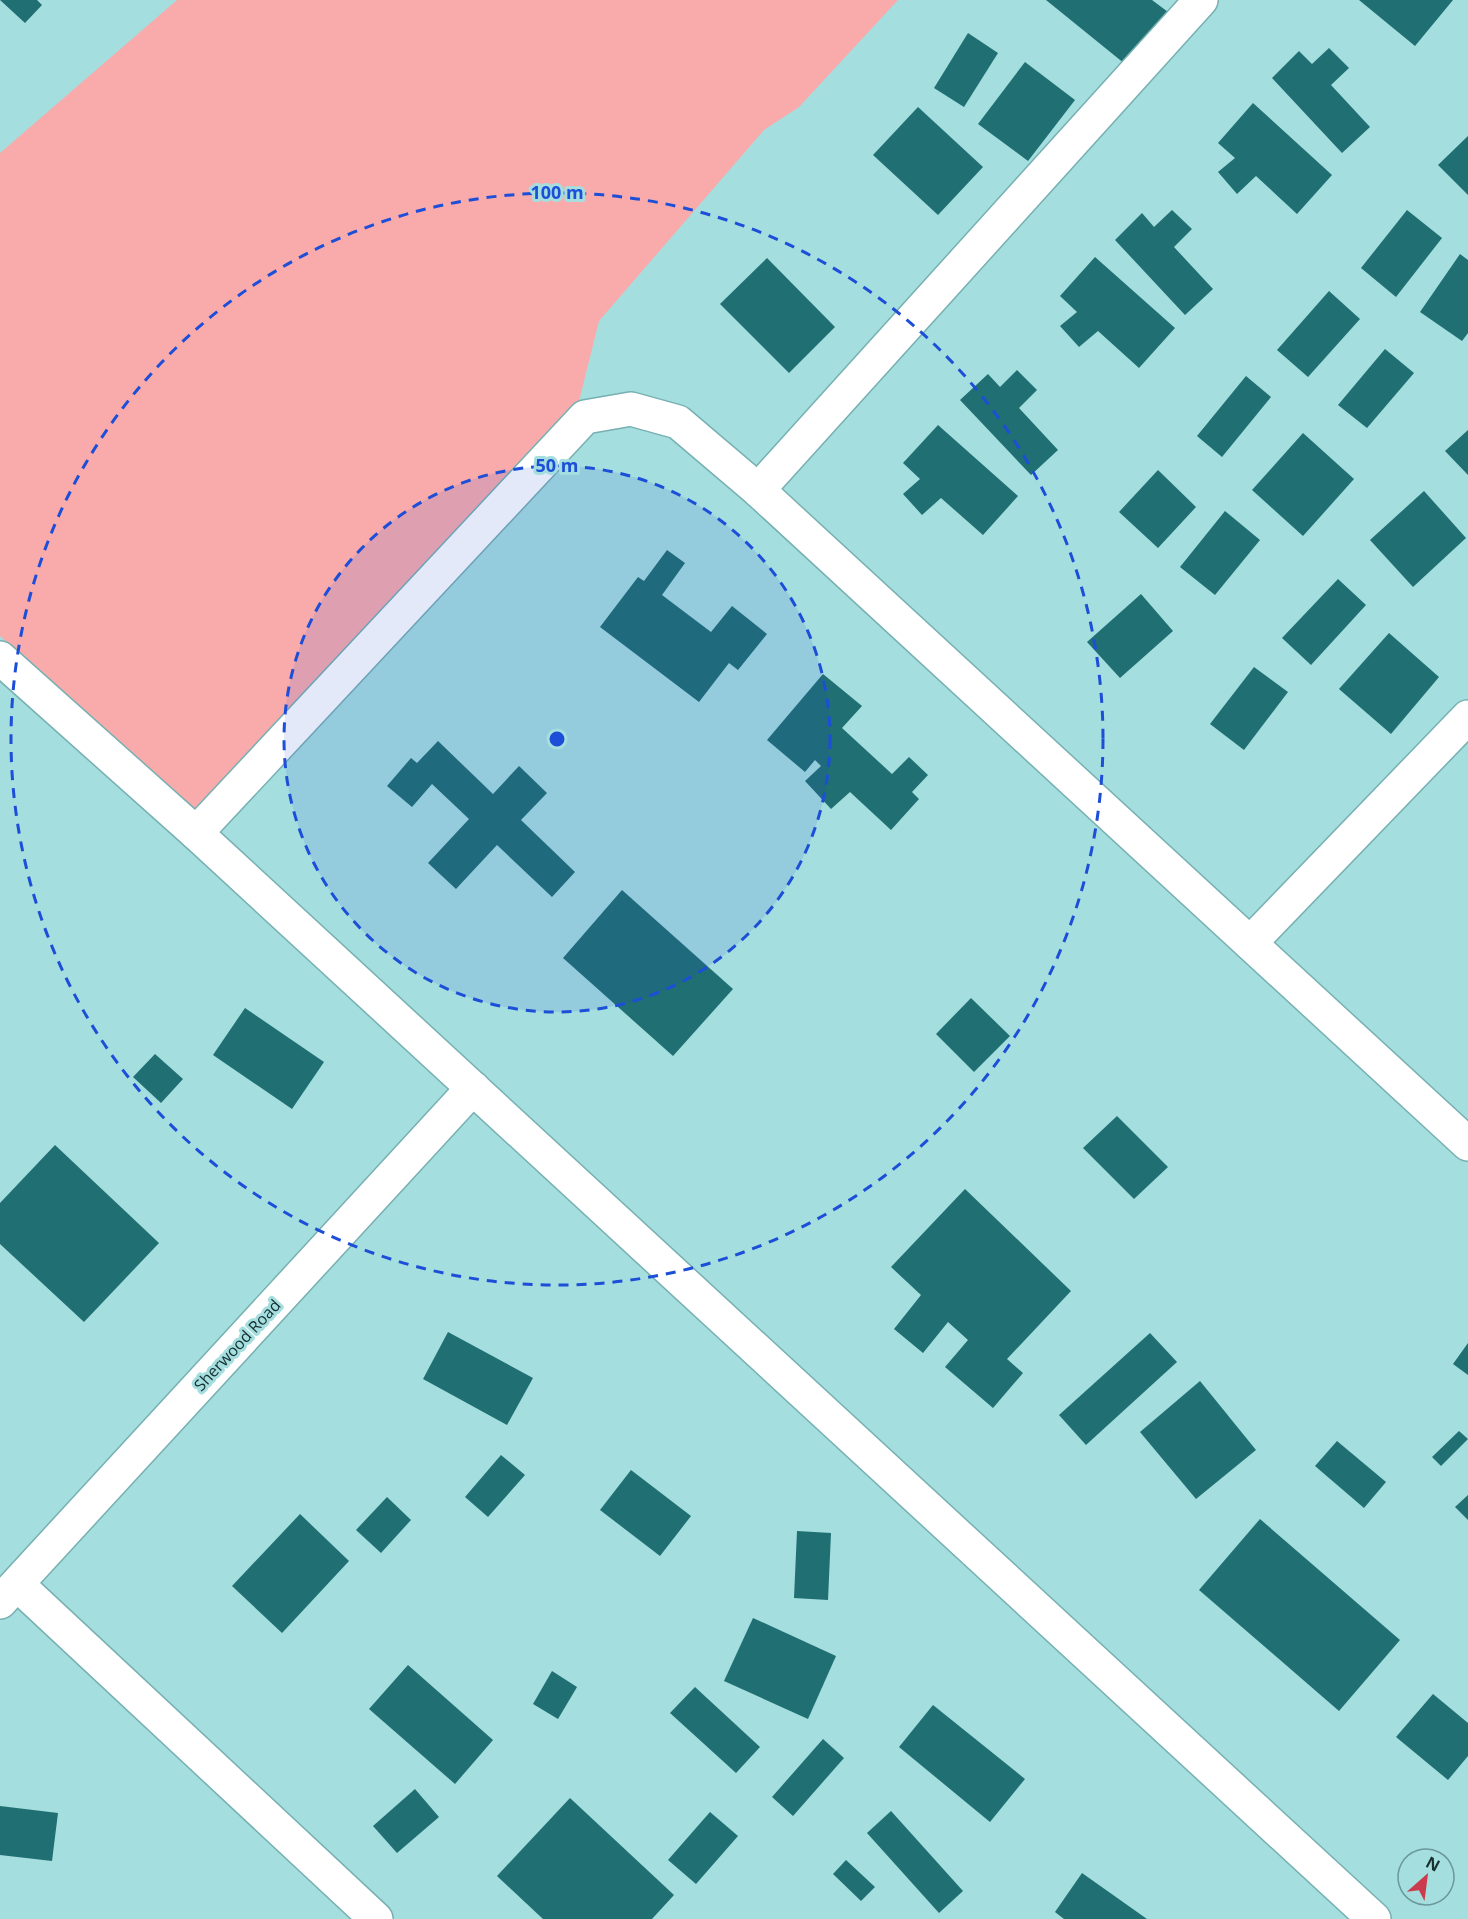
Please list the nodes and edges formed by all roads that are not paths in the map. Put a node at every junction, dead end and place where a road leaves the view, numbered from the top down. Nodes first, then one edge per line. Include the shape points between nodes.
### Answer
1 (1201, 0) edge
2 (758, 490) junction
3 (0, 658) edge
4 (1468, 717) edge
5 (196, 833) junction
6 (1250, 943) junction
7 (473, 1088) junction
8 (1468, 1144) edge
9 (9, 1593) edge
10 (376, 1919) edge
11 (1374, 1919) edge

1 - 2 street
2 - 5 street via 678,422 631,409 585,417
2 - 6 street
3 - 5 street
4 - 6 street
5 - 7 street
6 - 8 street
7 - 9 street, Sherwood Road
7 - 11 street
9 - 10 street

